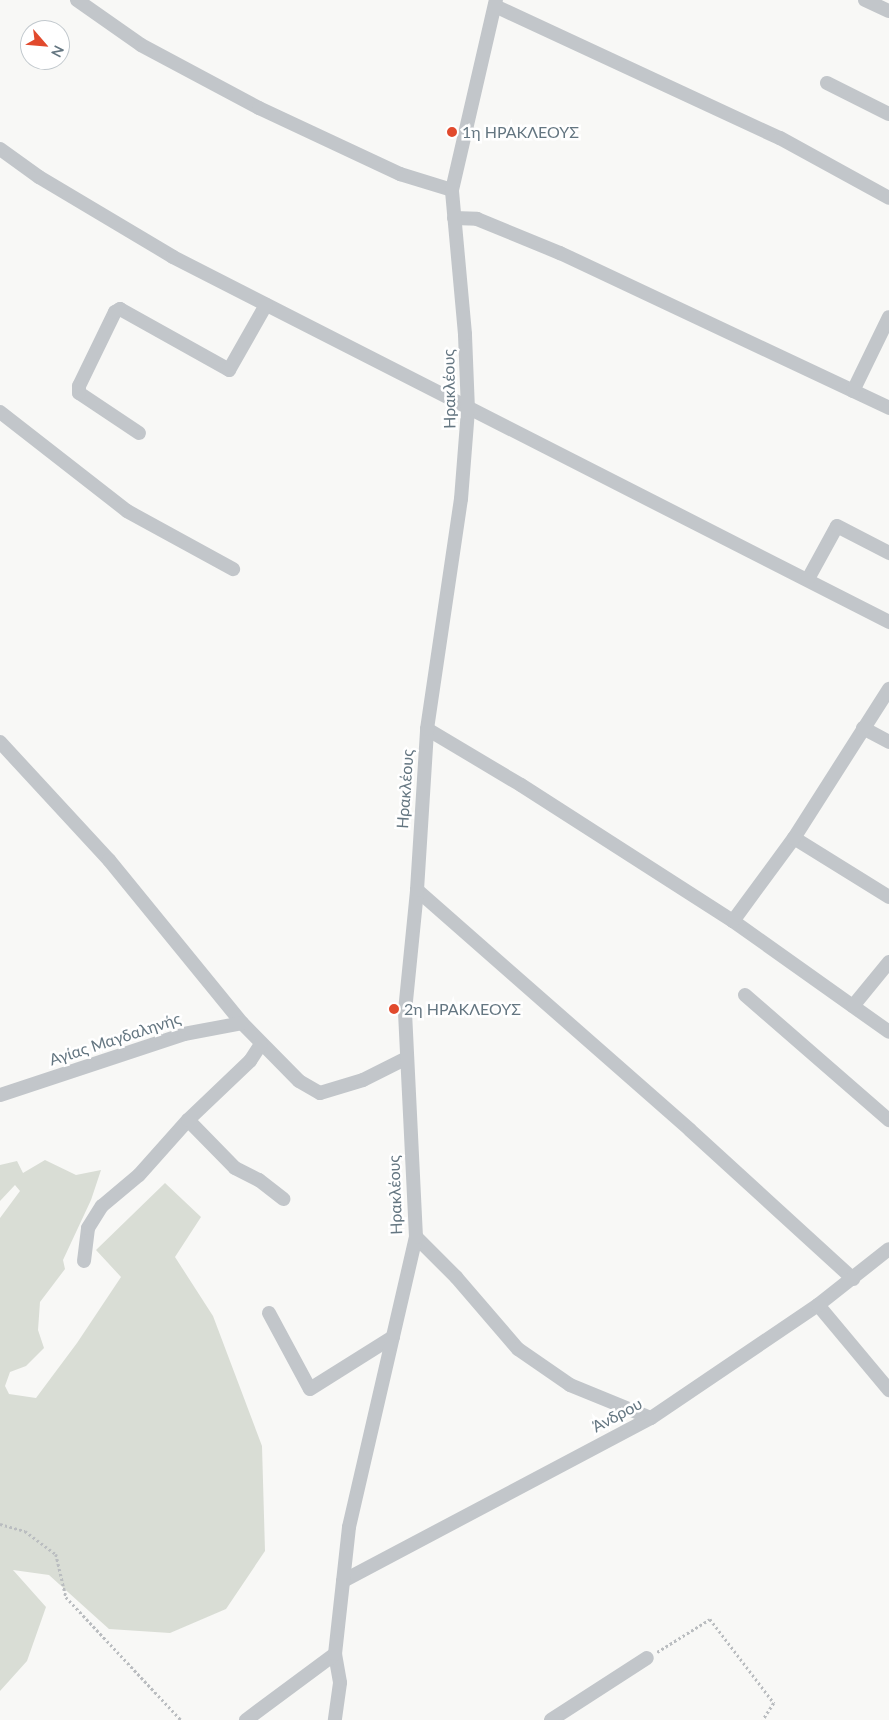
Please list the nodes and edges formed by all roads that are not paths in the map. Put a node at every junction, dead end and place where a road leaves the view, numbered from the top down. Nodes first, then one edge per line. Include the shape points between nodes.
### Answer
1 (77, 0) edge
2 (865, 0) edge
3 (495, 3) edge
4 (889, 11) edge
5 (827, 83) dead end
6 (889, 114) edge
7 (0, 149) edge
8 (452, 190) junction
9 (889, 198) edge
10 (454, 218) junction
11 (266, 305) junction
12 (889, 317) edge
13 (853, 391) junction
14 (889, 408) edge
15 (468, 410) junction
16 (0, 412) edge
17 (139, 433) dead end
18 (889, 553) edge
19 (232, 569) dead end
20 (808, 579) junction
21 (889, 622) edge
22 (889, 689) edge
23 (863, 728) junction
24 (427, 729) junction
25 (0, 742) edge
26 (889, 742) edge
27 (794, 838) junction
28 (417, 890) junction
29 (889, 897) edge
30 (733, 921) junction
31 (889, 962) edge
32 (745, 995) dead end
33 (853, 1006) junction
34 (242, 1023) junction
35 (889, 1032) edge
36 (261, 1044) junction
37 (407, 1058) junction
38 (0, 1096) edge
39 (188, 1120) junction
40 (889, 1120) edge
41 (283, 1199) dead end
42 (416, 1237) junction
43 (889, 1249) edge
44 (84, 1262) dead end
45 (853, 1279) junction
46 (818, 1305) junction
47 (269, 1313) dead end
48 (393, 1337) junction
49 (889, 1390) edge
50 (651, 1418) junction
51 (343, 1581) junction
52 (335, 1654) junction
53 (647, 1658) road end
54 (246, 1720) edge
55 (336, 1720) edge
56 (551, 1720) edge

1 - 8 street via 141,45 258,108 400,174
2 - 4 street
3 - 8 street, Ηρακλέους
3 - 9 street via 780,138
5 - 6 street
7 - 11 street via 39,178 112,221
8 - 10 street, Ηρακλέους
10 - 13 street via 477,219 560,253
10 - 15 street, Ηρακλέους via 465,334
11 - 15 street
11 - 17 street via 229,370 120,309 115,312 79,386 79,393
12 - 13 street
13 - 14 street
15 - 20 street
15 - 24 street, Ηρακλέους via 461,499
16 - 19 street via 127,510
18 - 20 street via 837,526
20 - 21 street
22 - 23 street
23 - 26 street
23 - 27 street
24 - 28 street, Ηρακλέους
24 - 30 street via 521,785
25 - 34 street via 109,860
27 - 29 street
27 - 30 street
28 - 37 street, Ηρακλέους via 405,1011
28 - 45 street via 690,1130
30 - 33 street
31 - 33 street
32 - 40 street
33 - 35 street
34 - 36 street
34 - 38 street, Αγίας Μαγδαληνής via 184,1034
36 - 37 street via 299,1081 320,1094 363,1080
36 - 39 street via 250,1061
37 - 42 street, Ηρακλέους
39 - 41 street via 235,1168 259,1180
39 - 44 street via 139,1175 102,1206 88,1228
42 - 48 street, Ηρακλέους
42 - 50 street via 456,1277 518,1349 570,1384
43 - 45 street, Άνδρου
45 - 46 street, Άνδρου
46 - 49 street
46 - 50 street, Άνδρου
47 - 48 street via 310,1389
48 - 51 street, Ηρακλέους via 349,1528
50 - 51 street, Άνδρου
51 - 52 street, Ηρακλέους
52 - 54 street
52 - 55 street, Ηρακλέους via 340,1684
53 - 56 street

